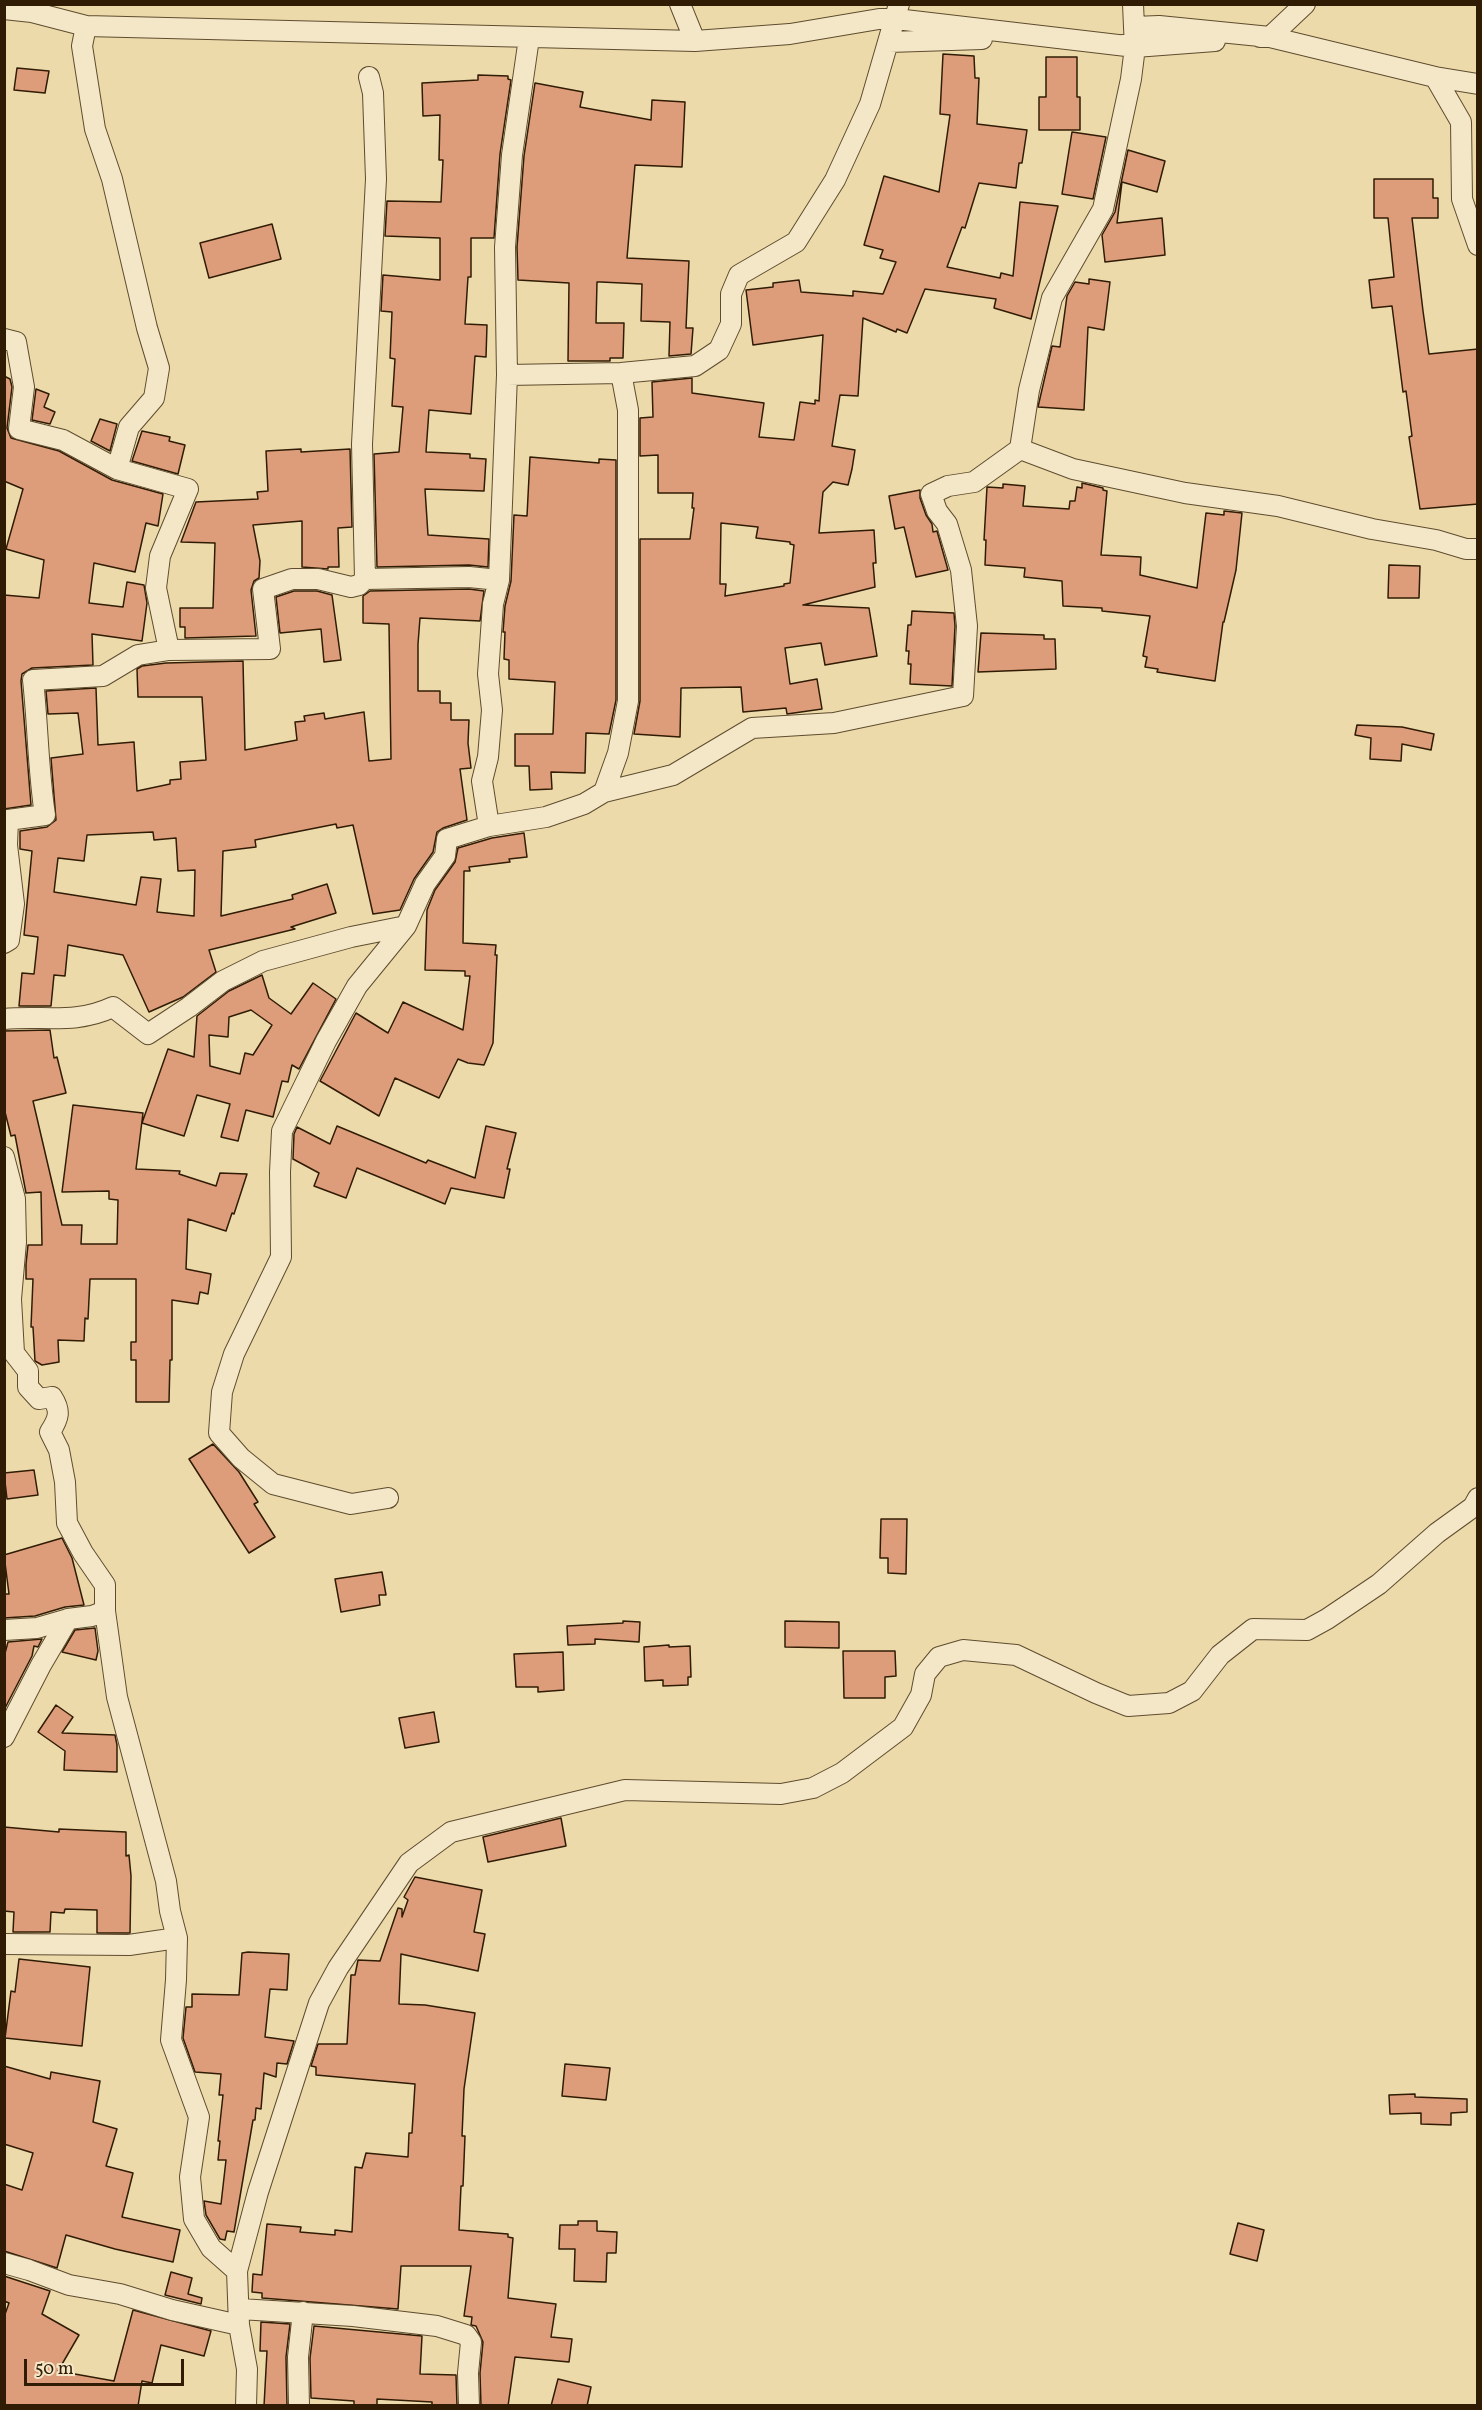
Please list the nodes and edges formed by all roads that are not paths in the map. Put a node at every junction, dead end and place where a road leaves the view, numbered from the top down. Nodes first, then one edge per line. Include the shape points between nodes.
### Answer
1 (680, 4) edge
2 (1133, 4) edge
3 (1305, 4) edge
4 (33, 8) edge
5 (4, 9) edge
6 (898, 12) edge
7 (86, 26) junction
8 (1134, 37) junction
9 (1270, 37) junction
10 (528, 38) junction
11 (695, 41) junction
12 (889, 42) junction
13 (369, 77) dead end
14 (1435, 77) junction
15 (1478, 84) edge
16 (1478, 246) edge
17 (4, 339) edge
18 (621, 373) junction
19 (507, 375) junction
20 (1020, 448) junction
21 (117, 469) junction
22 (1478, 549) edge
23 (365, 579) junction
24 (499, 580) junction
25 (170, 650) junction
26 (604, 792) junction
27 (489, 826) junction
28 (406, 926) junction
29 (4, 943) edge
30 (4, 1019) edge
31 (4, 1157) edge
32 (388, 1498) dead end
33 (1478, 1498) edge
34 (105, 1611) junction
35 (68, 1619) junction
36 (4, 1630) edge
37 (4, 1737) edge
38 (177, 1938) junction
39 (4, 1944) edge
40 (4, 2263) edge
41 (237, 2271) junction
42 (303, 2312) junction
43 (239, 2317) junction
44 (246, 2406) edge
45 (299, 2406) edge
46 (469, 2406) edge

1 - 11 street
2 - 8 street
3 - 9 street
4 - 5 street
4 - 7 street
6 - 8 street
6 - 11 street via 879,19 790,34
6 - 12 street
7 - 10 street
7 - 21 street via 82,46 95,129 112,179 159,368 154,398 129,427
8 - 9 street
8 - 12 street
8 - 20 street via 1131,79 1103,209 1052,298 1029,390
9 - 14 street
10 - 11 street
10 - 19 street via 512,155 505,247
12 - 18 street via 870,104 835,180 796,242 739,275 731,294 731,324 719,350 695,366
13 - 23 street via 376,180 362,444
14 - 15 street
14 - 16 street via 1461,122 1462,199
17 - 21 street via 16,342 24,387 19,429 63,440
18 - 19 street
18 - 26 street via 628,410 628,701 618,753
19 - 24 street
20 - 22 street via 1073,469 1185,493 1278,506
20 - 26 street via 974,482 948,486 931,494 947,524 961,570 967,626 963,696 834,723 752,728 673,775
21 - 25 street via 188,489 160,556 156,588
23 - 24 street
23 - 25 street via 351,587 318,579 292,579 263,589 270,649
24 - 27 street via 493,604 488,674 492,710 482,781
25 - 29 street via 138,655 103,676 33,680 38,770 45,814 8,820 14,904 9,940
26 - 27 street via 584,804 546,817
27 - 28 street via 447,838 445,856
28 - 30 street via 264,961 223,981 148,1034 113,1007 97,1014 56,1020
28 - 32 street via 357,986 282,1131 281,1257 234,1354 222,1392 219,1433 241,1458 273,1484 351,1504
31 - 34 street via 15,1199 11,1299 14,1353 28,1371 28,1387 39,1400 52,1397 58,1408 59,1418 50,1432 59,1450 67,1522 105,1585
33 - 41 street via 1473,1507 1379,1584 1327,1620 1307,1630 1253,1629 1220,1655 1191,1691 1169,1703 1128,1706 1016,1655 963,1650 939,1657 925,1674 921,1695 903,1727 842,1773 813,1788 781,1794 625,1790 451,1832 409,1863 319,2003 273,2141
34 - 35 street
34 - 38 street via 117,1697 166,1881
35 - 36 street via 37,1628
35 - 37 street
38 - 39 street via 129,1945
38 - 41 street via 171,2040 199,2117 190,2177 194,2219 211,2248
40 - 43 street via 69,2285 120,2294 172,2310
41 - 43 street
42 - 43 street
42 - 45 street via 298,2357
42 - 46 street via 437,2326 466,2335 471,2342
43 - 44 street via 247,2369

